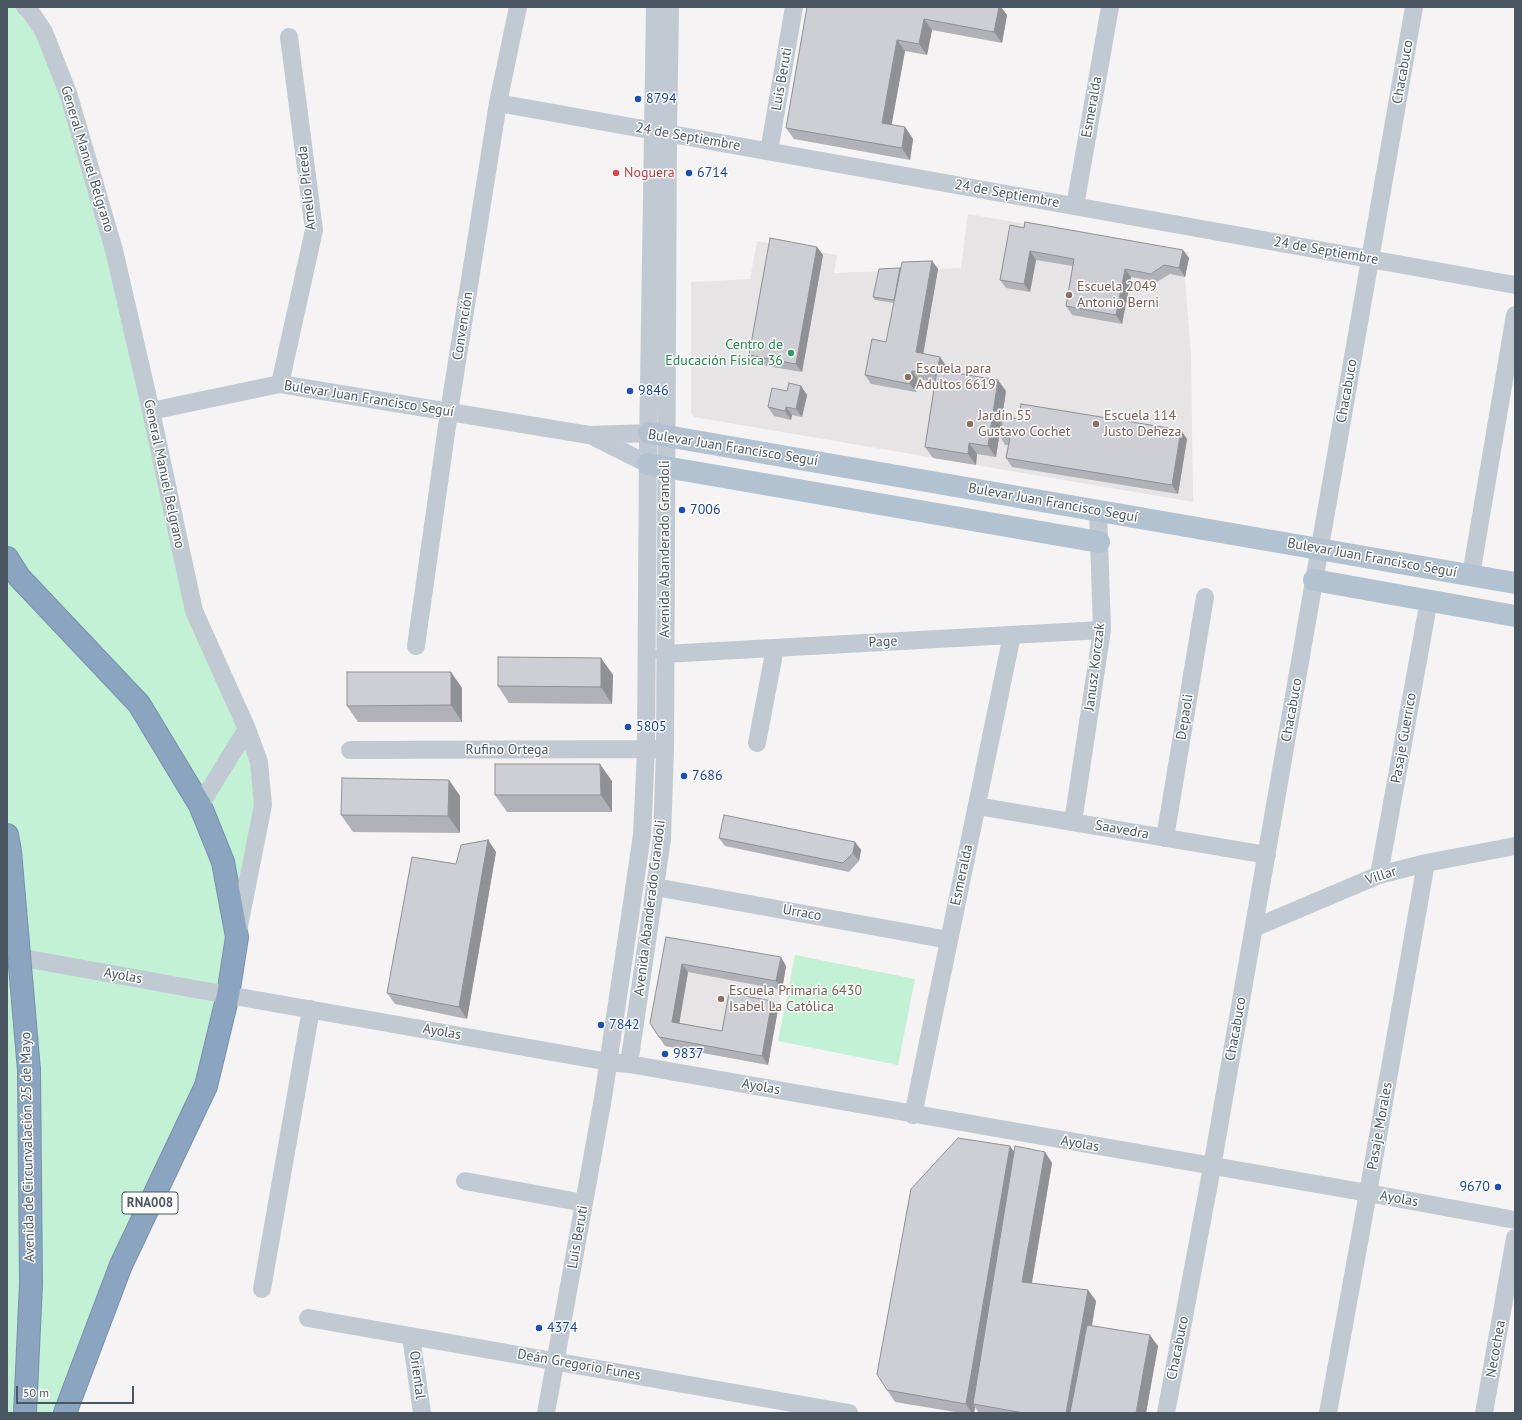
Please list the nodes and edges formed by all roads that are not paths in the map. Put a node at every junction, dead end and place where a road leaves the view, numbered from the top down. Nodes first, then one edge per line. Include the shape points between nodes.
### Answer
1 (518, 7) edge
2 (655, 7) edge
3 (670, 7) edge
4 (794, 7) edge
5 (1110, 7) edge
6 (1414, 7) edge
7 (30, 8) edge
8 (289, 37) dead end
9 (498, 103) junction
10 (661, 132) junction
11 (769, 151) junction
12 (1075, 206) junction
13 (1370, 259) junction
14 (1515, 285) edge
15 (1515, 315) edge
16 (280, 384) junction
17 (151, 411) junction
18 (449, 412) junction
19 (658, 434) junction
20 (589, 435) junction
21 (657, 465) junction
22 (1098, 510) junction
23 (1099, 542) junction
24 (1320, 549) junction
25 (7, 558) edge
26 (1472, 575) junction
27 (1314, 580) junction
28 (1515, 583) edge
29 (1206, 597) dead end
30 (1429, 600) junction
31 (1515, 616) edge
32 (1102, 630) junction
33 (1012, 636) junction
34 (416, 646) dead end
35 (775, 648) junction
36 (664, 654) junction
37 (247, 729) junction
38 (757, 743) dead end
39 (665, 749) junction
40 (350, 750) dead end
41 (646, 750) junction
42 (200, 805) junction
43 (977, 806) junction
44 (1073, 822) junction
45 (1165, 838) junction
46 (8, 843) edge
47 (1515, 846) edge
48 (1266, 856) junction
49 (1426, 863) junction
50 (1379, 875) junction
51 (654, 887) junction
52 (1254, 928) junction
53 (237, 938) junction
54 (949, 940) junction
55 (7, 955) edge
56 (228, 995) junction
57 (311, 1009) junction
58 (609, 1062) junction
59 (629, 1064) junction
60 (913, 1114) junction
61 (1212, 1167) junction
62 (465, 1181) dead end
63 (1368, 1193) junction
64 (584, 1203) junction
65 (1515, 1220) edge
66 (1515, 1238) edge
67 (262, 1289) dead end
68 (308, 1318) dead end
69 (411, 1336) junction
70 (555, 1361) junction
71 (25, 1413) edge
72 (65, 1413) edge
73 (422, 1413) edge
74 (546, 1413) edge
75 (849, 1413) edge
76 (1166, 1413) edge
77 (1328, 1413) edge
78 (1484, 1413) edge

1 - 9 street, Convención
2 - 10 street, Avenida Abanderado Grandoli
3 - 10 street, Avenida Abanderado Grandoli
4 - 11 street, Luis Beruti
5 - 12 street, Esmeralda
6 - 13 street, Chacabuco
7 - 17 street, General Manuel Belgrano via 44,32 68,93 114,250
8 - 16 street, Amelio Piceda via 314,230
9 - 10 street, 24 de Septiembre
9 - 18 street, Convención
10 - 11 street, 24 de Septiembre
10 - 19 street, Avenida Abanderado Grandoli
11 - 12 street, 24 de Septiembre
12 - 13 street, 24 de Septiembre
13 - 14 street, 24 de Septiembre
13 - 24 street, Chacabuco
15 - 26 street
16 - 17 street, Bulevar Juan Francisco Seguí
16 - 18 street, Bulevar Juan Francisco Seguí
17 - 37 street, General Manuel Belgrano via 194,611
18 - 20 street, Bulevar Juan Francisco Seguí
18 - 34 street, Convención
19 - 20 street, Bulevar Juan Francisco Seguí
19 - 21 street, Avenida Abanderado Grandoli
19 - 22 main road, Bulevar Juan Francisco Seguí
20 - 21 street, Bulevar Juan Francisco Seguí
21 - 23 main road, Bulevar Juan Francisco Seguí
21 - 36 street, Avenida Abanderado Grandoli
21 - 41 street, Avenida Abanderado Grandoli
22 - 23 street, Janusz Korczak
22 - 24 main road, Bulevar Juan Francisco Seguí
23 - 32 street, Janusz Korczak
24 - 26 main road, Bulevar Juan Francisco Seguí
24 - 27 street, Chacabuco
25 - 42 highway via 19,577 139,704
26 - 28 main road, Bulevar Juan Francisco Seguí
27 - 30 main road
27 - 48 street, Chacabuco
29 - 45 street, Depaoli
30 - 31 main road
30 - 50 street, Pasaje Guerrico
32 - 33 street, Page
32 - 44 street, Janusz Korczak
33 - 35 street, Page
33 - 43 street, Esmeralda
35 - 36 street, Page
35 - 38 street
36 - 39 street, Avenida Abanderado Grandoli
37 - 42 street
37 - 53 street, General Manuel Belgrano via 259,762 262,805
39 - 41 street, Rufino Ortega
39 - 51 street, Avenida Abanderado Grandoli via 662,839
40 - 41 street, Rufino Ortega
41 - 58 street, Avenida Abanderado Grandoli via 642,835
42 - 53 highway via 223,862
43 - 44 street, Saavedra
43 - 54 street, Esmeralda
44 - 45 street, Saavedra
45 - 48 street, Saavedra
46 - 71 highway, Avenida de Circunvalación 25 de Mayo, bridge via 29,1070 32,1284
47 - 49 street, Villar
48 - 52 street, Chacabuco
49 - 50 street, Villar
49 - 63 street, Pasaje Morales
50 - 52 street, Villar
51 - 54 street, Urraco
51 - 59 street, Avenida Abanderado Grandoli
52 - 61 street, Chacabuco
53 - 56 highway
54 - 60 street, Esmeralda
55 - 56 street, Ayolas
56 - 57 street, Ayolas
56 - 72 highway, RNA008 via 206,1086 121,1265
57 - 58 street, Ayolas
57 - 67 street
58 - 59 street, Ayolas
58 - 64 street, Luis Beruti
59 - 60 street, Ayolas
60 - 61 street, Ayolas
61 - 63 street, Ayolas
61 - 76 street, Chacabuco
62 - 64 street
63 - 65 street, Ayolas
63 - 77 street, Pasaje Morales
64 - 70 street, Luis Beruti
66 - 78 street, Necochea
68 - 69 street, Deán Gregorio Funes
69 - 70 street, Deán Gregorio Funes
69 - 73 street, Oriental
70 - 74 street, Luis Beruti
70 - 75 street, Deán Gregorio Funes

